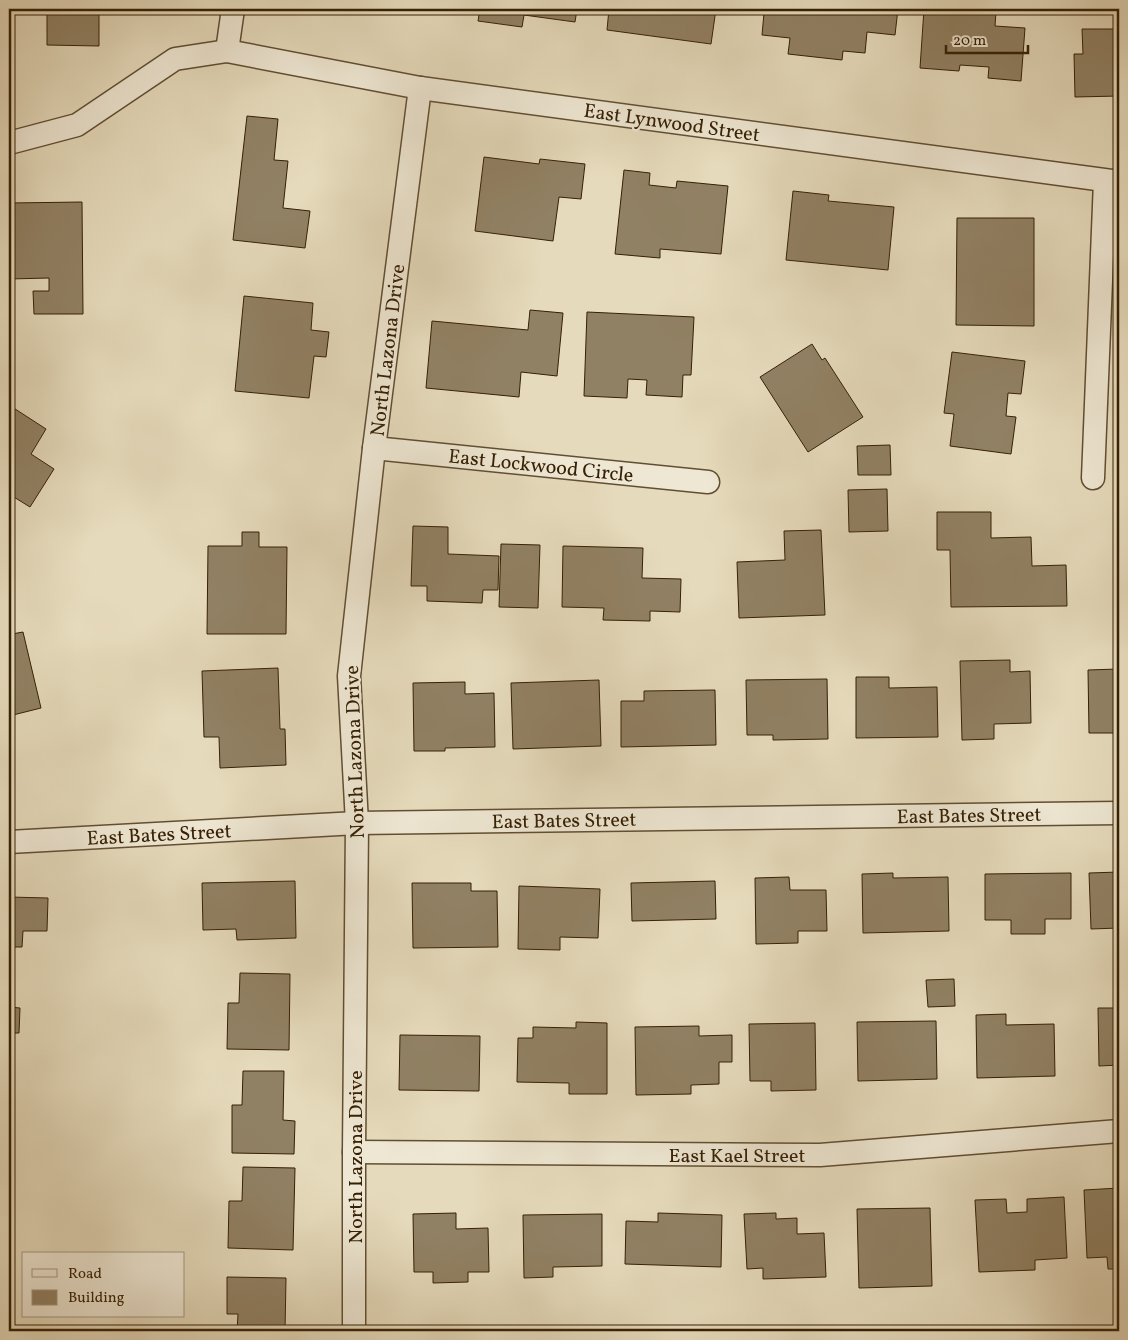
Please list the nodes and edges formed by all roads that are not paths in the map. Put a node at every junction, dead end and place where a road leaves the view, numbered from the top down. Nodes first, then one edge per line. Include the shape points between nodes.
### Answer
1 (233, 9) edge
2 (227, 51) junction
3 (420, 88) junction
4 (9, 143) edge
5 (1112, 182) edge
6 (374, 448) junction
7 (1093, 478) dead end
8 (708, 482) dead end
9 (1119, 813) edge
10 (357, 823) junction
11 (9, 842) edge
12 (1119, 1131) edge
13 (354, 1152) junction
14 (354, 1331) edge

1 - 2 street
2 - 3 street, East Lynwood Street
2 - 4 street, East Lynwood Street via 175,59 77,125
3 - 5 street, East Lynwood Street
3 - 6 street, North Lazona Drive
5 - 7 street
6 - 8 street, East Lockwood Circle
6 - 10 street, North Lazona Drive via 349,676
9 - 10 street, East Bates Street
10 - 11 street, East Bates Street
10 - 13 street, North Lazona Drive
12 - 13 street, East Kael Street via 820,1155
13 - 14 street, North Lazona Drive

